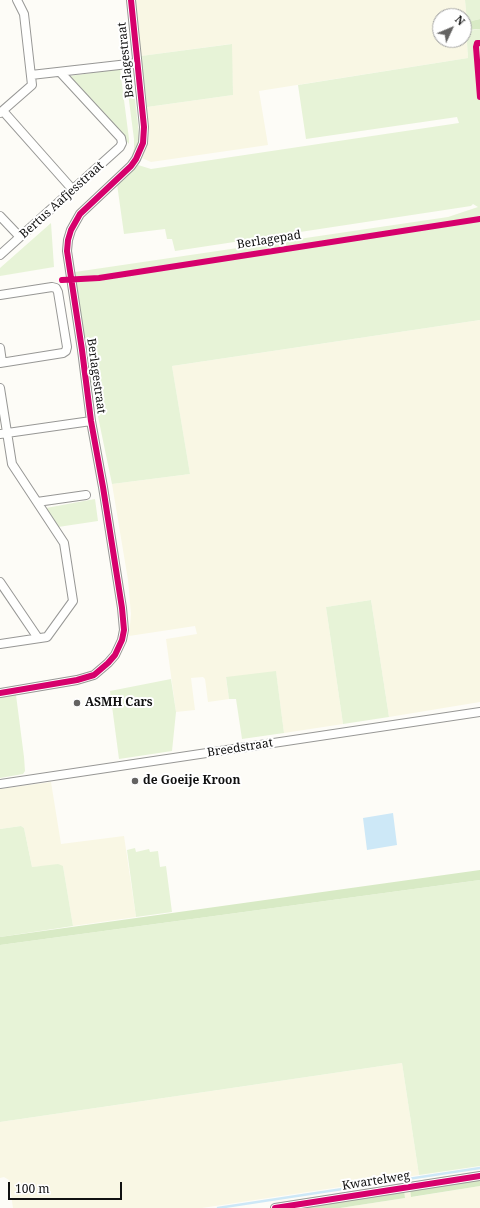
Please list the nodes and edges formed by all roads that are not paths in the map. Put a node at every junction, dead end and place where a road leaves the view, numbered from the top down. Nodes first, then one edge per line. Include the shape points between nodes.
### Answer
1 (17, 0) edge
2 (131, 0) edge
3 (137, 63) junction
4 (60, 72) junction
5 (31, 75) junction
6 (2, 112) edge
7 (73, 190) junction
8 (0, 216) edge
9 (20, 237) junction
10 (0, 255) edge
11 (0, 295) edge
12 (0, 348) edge
13 (1, 363) edge
14 (0, 388) edge
15 (91, 421) junction
16 (4, 433) edge
17 (86, 495) dead end
18 (37, 502) junction
19 (0, 582) edge
20 (38, 638) junction
21 (0, 644) edge
22 (0, 692) edge
23 (480, 712) edge
24 (0, 784) edge
25 (480, 1176) edge
26 (275, 1208) edge

1 - 5 street via 24,14
2 - 3 street, Berlagestraat
3 - 4 street
3 - 15 street, Berlagestraat via 144,127 140,151 131,166 80,214 68,240 68,261
4 - 5 street
4 - 7 street, Bertus Aafjesstraat via 121,138 122,143
5 - 6 street via 32,85
6 - 7 street
7 - 9 street, Bertus Aafjesstraat
8 - 9 street
9 - 10 street, Bertus Aafjesstraat
11 - 13 street via 56,288 67,346 63,353
12 - 13 street
14 - 16 street
15 - 16 street
15 - 22 street, Berlagestraat via 122,608 122,640 108,663 94,675
16 - 18 street via 12,464
17 - 18 street
18 - 20 street via 64,543 73,601 47,637
19 - 20 street
20 - 21 street
23 - 24 street, Breedstraat
25 - 26 street, Kwartelweg

